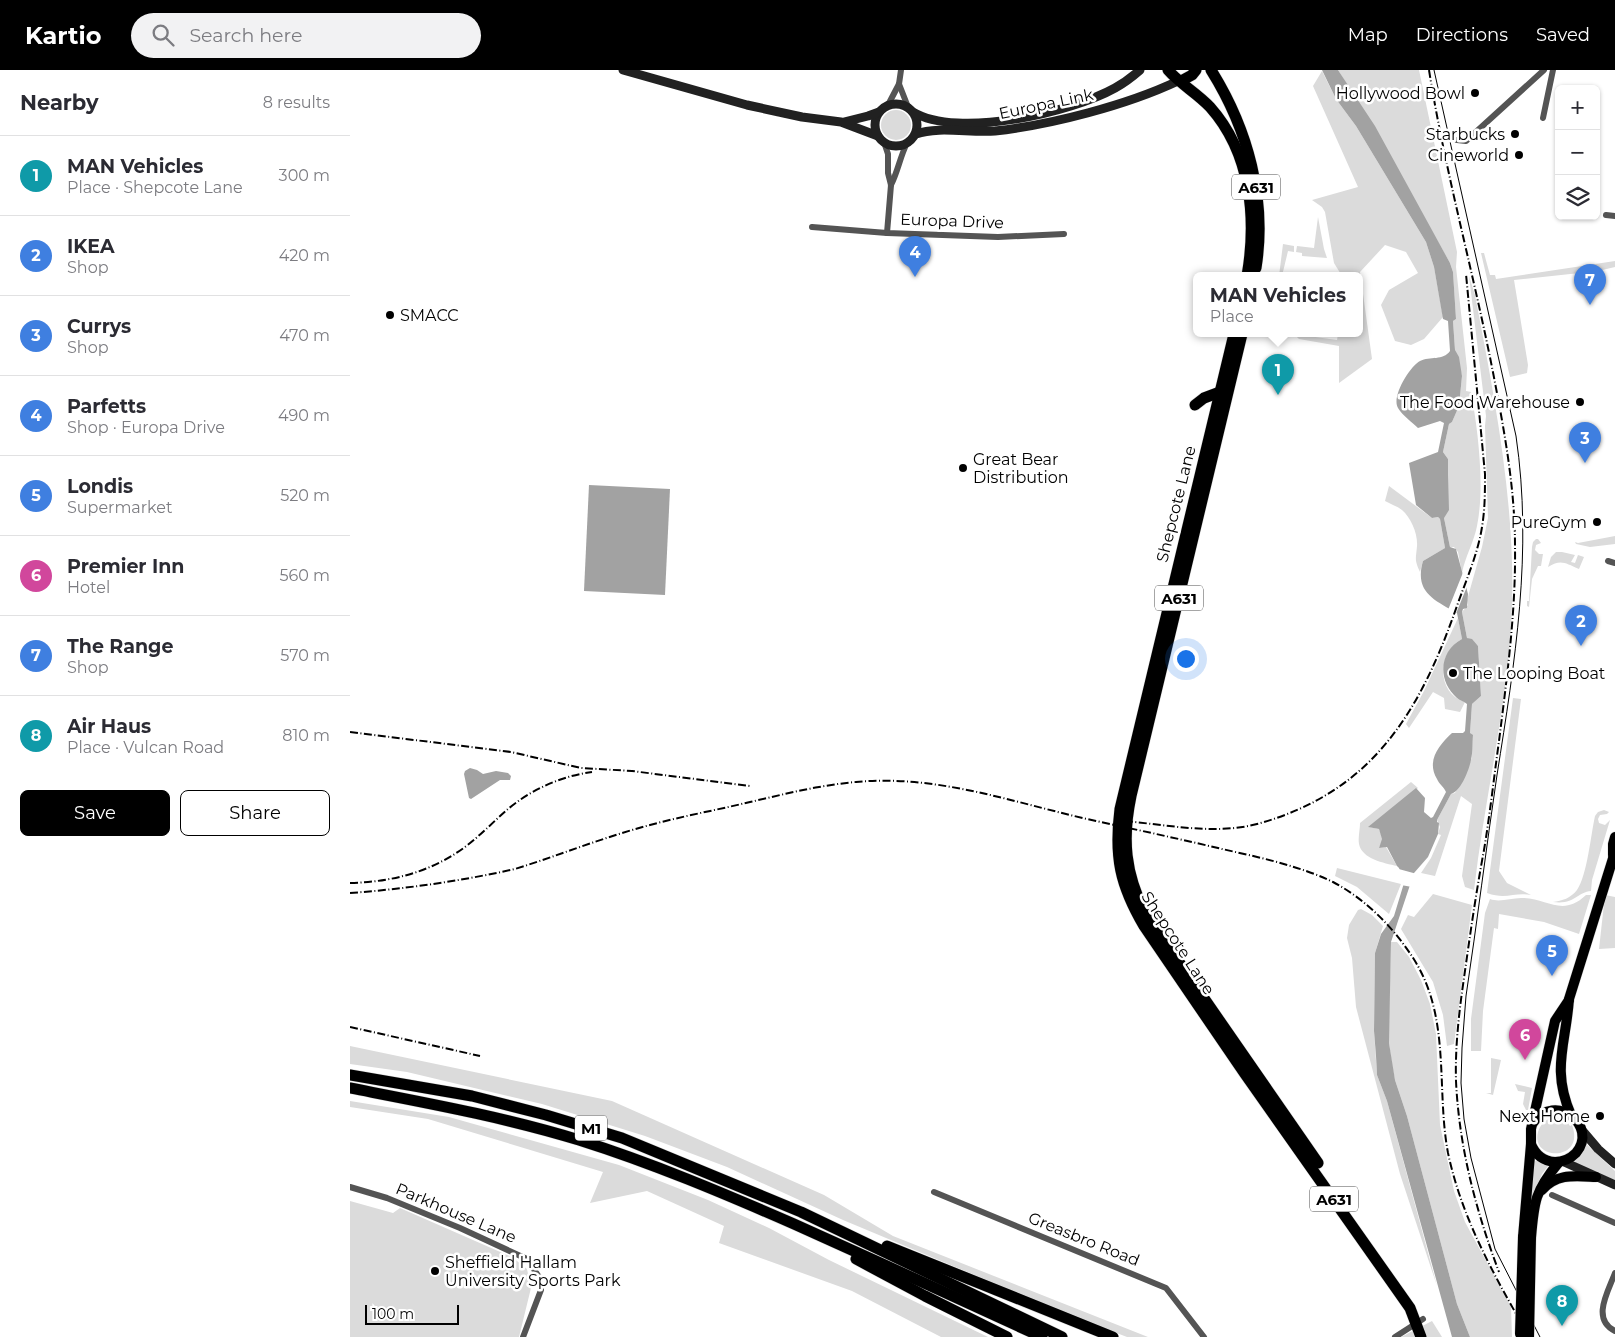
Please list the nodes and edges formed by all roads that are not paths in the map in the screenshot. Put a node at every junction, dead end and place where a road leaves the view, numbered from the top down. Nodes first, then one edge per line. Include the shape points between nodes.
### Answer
1 (623, 70) edge
2 (901, 70) edge
3 (1140, 70) edge
4 (1168, 70) edge
5 (1196, 70) edge
6 (1211, 70) edge
7 (1544, 70) edge
8 (1553, 70) edge
9 (1180, 81) junction
10 (899, 84) junction
11 (1228, 101) junction
12 (1206, 103) junction
13 (888, 105) junction
14 (911, 109) junction
15 (879, 112) junction
16 (1543, 118) dead end
17 (841, 122) junction
18 (916, 134) junction
19 (881, 139) junction
20 (1457, 140) dead end
21 (907, 143) junction
22 (1245, 161) junction
23 (891, 185) junction
24 (1606, 215) dead end
25 (1615, 216) edge
26 (812, 227) dead end
27 (887, 233) junction
28 (1064, 234) dead end
29 (1247, 272) edge
30 (1255, 272) edge
31 (1233, 337) edge
32 (1241, 337) edge
33 (1220, 392) junction
34 (1195, 405) dead end
35 (1220, 411) junction
36 (1608, 561) dead end
37 (1615, 563) edge
38 (1615, 837) edge
39 (1614, 854) edge
40 (1569, 999) junction
41 (350, 1075) edge
42 (350, 1088) edge
43 (1571, 1115) junction
44 (1533, 1124) junction
45 (1581, 1128) junction
46 (1531, 1144) junction
47 (1561, 1161) junction
48 (1615, 1164) edge
49 (1596, 1177) junction
50 (1615, 1186) edge
51 (350, 1187) edge
52 (934, 1192) dead end
53 (1552, 1195) dead end
54 (1537, 1196) junction
55 (813, 1218) junction
56 (782, 1219) junction
57 (1615, 1223) edge
58 (1527, 1238) junction
59 (1615, 1273) edge
60 (1420, 1321) junction
61 (1615, 1332) edge
62 (1523, 1336) edge
63 (523, 1337) edge
64 (1007, 1337) edge
65 (1042, 1337) edge
66 (1062, 1337) edge
67 (1112, 1337) edge
68 (1204, 1337) edge
69 (1395, 1337) edge
70 (1421, 1337) edge
71 (1428, 1337) edge
72 (1613, 1337) edge

1 - 17 street via 747,106
2 - 10 street
3 - 14 street, Europa Link via 1124,83 1093,98 1015,119 957,122 926,118
4 - 9 highway
5 - 9 highway
6 - 11 highway, A631
7 - 20 street via 1466,141
8 - 16 street
9 - 12 highway, A631
9 - 18 street, Europa Link via 1121,102 1048,122 982,132 932,130
10 - 13 street
10 - 14 street
11 - 12 highway
11 - 22 highway, A631 via 1239,125
12 - 22 highway, A631 via 1229,131
13 - 14 street via 898,103
13 - 15 street
14 - 18 street via 918,122
15 - 17 street
15 - 19 street via 875,124
17 - 19 street
18 - 21 street
19 - 21 street via 895,146
19 - 23 street, Europa Drive via 888,154
21 - 23 street, Europa Drive
22 - 29 highway, A631 via 1251,207
22 - 30 highway, A631 via 1256,190 1260,217
23 - 27 street, Europa Drive
24 - 25 street
26 - 27 street
27 - 28 street, Europa Drive via 998,237
31 - 33 highway, Shepcote Lane / A631
32 - 35 highway, Shepcote Lane / A631
33 - 34 highway
33 - 35 highway, Shepcote Lane / A631
35 - 60 highway, Shepcote Lane / A631 via 1120,809 1116,835 1122,878 1144,926
36 - 37 street
38 - 39 main road
39 - 40 main road
40 - 43 main road via 1560,1070 1564,1098
40 - 44 main road via 1555,1021
41 - 55 highway, M1 via 472,1096 546,1114 622,1138
42 - 56 highway, M1 via 445,1106 579,1140 654,1166
43 - 44 main road via 1550,1111
43 - 45 main road
44 - 46 main road
45 - 47 main road via 1582,1139 1578,1149
45 - 48 street
46 - 47 main road via 1543,1158
46 - 58 main road
47 - 49 street
47 - 54 main road via 1546,1177
49 - 50 street
49 - 54 main road via 1572,1175 1558,1178
51 - 63 street, Parkhouse Lane via 388,1198 527,1259 539,1278 541,1290
52 - 68 street, Greasbro Road via 1166,1288
53 - 57 street
54 - 58 main road
55 - 66 highway, M1
55 - 67 highway via 855,1232
56 - 64 highway, M1
56 - 65 highway, M1
58 - 62 main road, bridge
59 - 61 street via 1602,1311 1605,1323
60 - 69 street
60 - 70 highway, Shepcote Lane / A631
60 - 71 highway, Shepcote Lane / A631
61 - 72 street

